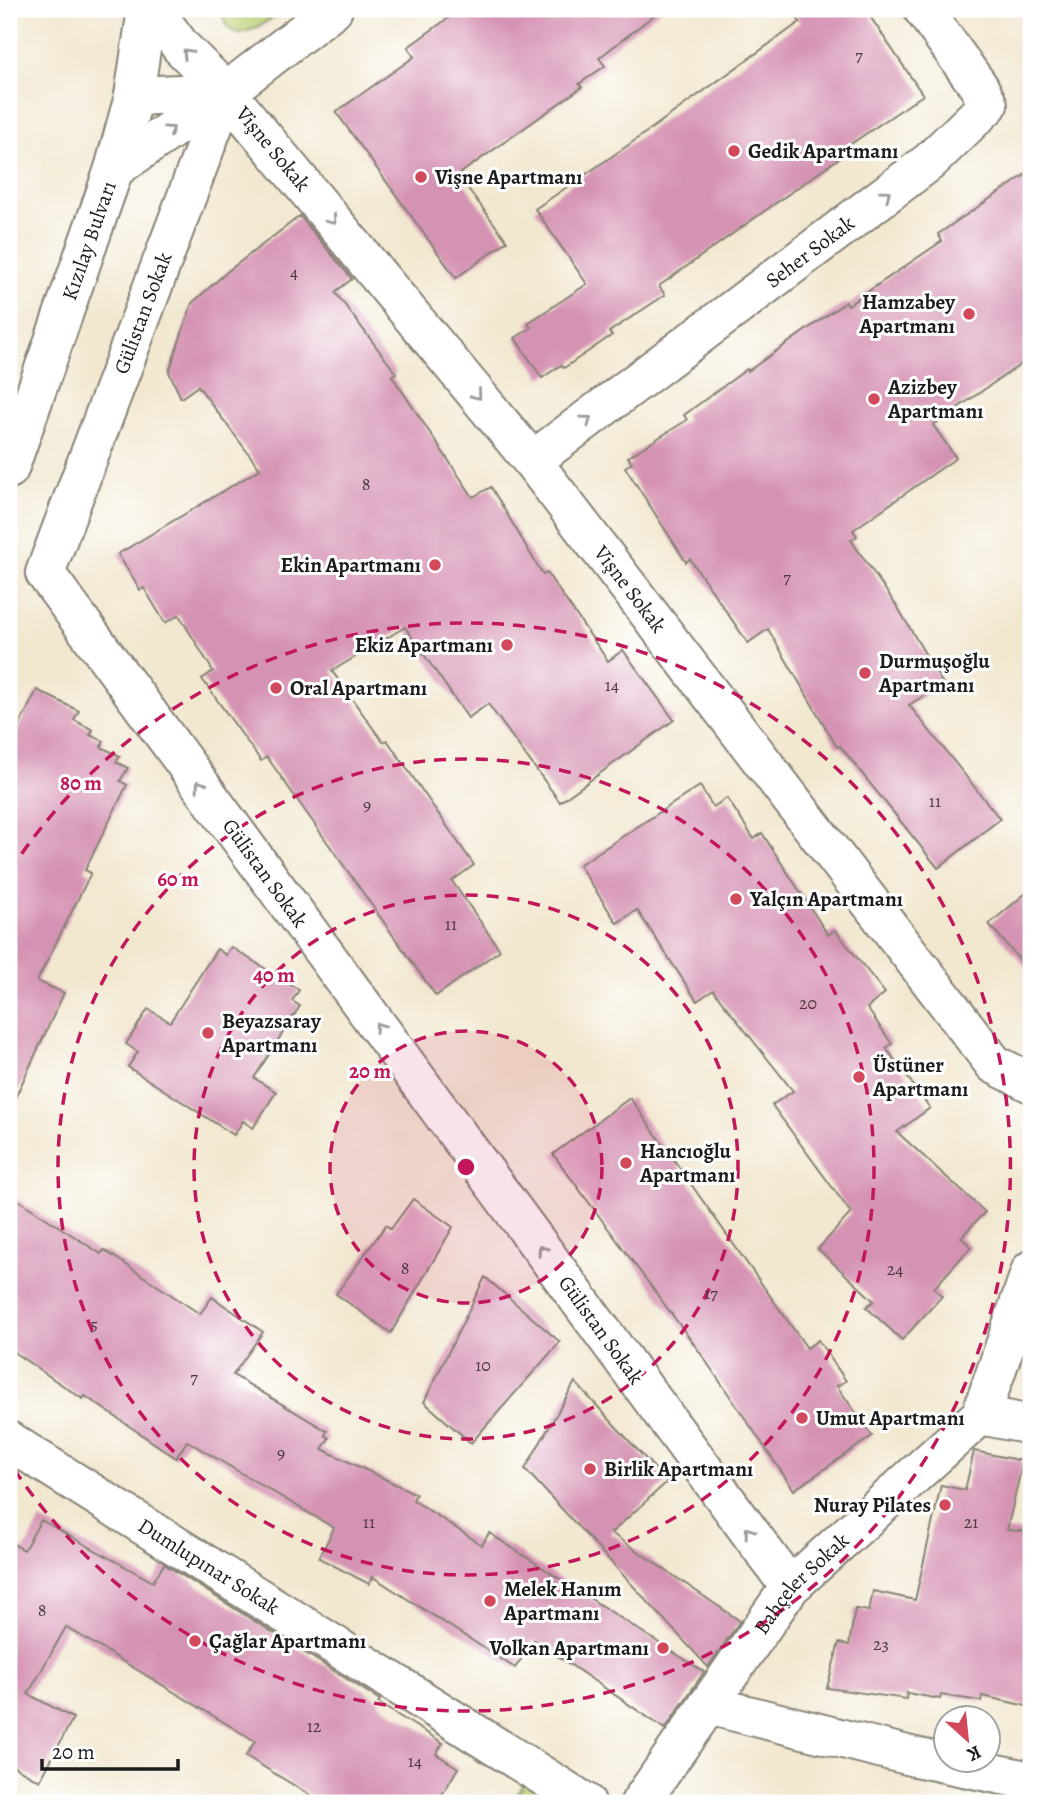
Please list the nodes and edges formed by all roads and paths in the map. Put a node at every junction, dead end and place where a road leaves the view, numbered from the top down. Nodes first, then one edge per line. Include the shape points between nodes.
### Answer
1 (147, 9) edge
2 (153, 9) edge
3 (333, 9) edge
4 (923, 9) edge
5 (226, 92) junction
6 (134, 96) junction
7 (114, 169) junction
8 (16, 420) edge
9 (532, 461) junction
10 (9, 469) edge
11 (1031, 1083) edge
12 (1031, 1270) edge
13 (981, 1415) junction
14 (1031, 1425) edge
15 (9, 1441) edge
16 (790, 1587) junction
17 (708, 1705) junction
18 (1031, 1781) edge
19 (586, 1803) edge
20 (640, 1803) edge

1 - 6 street, Kızılay Bulvarı
5 -> 2 street, Vişne Sokak via 181,47
3 - 5 street
9 -> 4 street, Seher Sokak via 929,162 988,105
5 - 6 street
7 -> 5 street
5 -> 9 street, Vişne Sokak
16 -> 5 street, Gülistan Sokak via 45,573
6 - 7 street, Kızılay Bulvarı
7 - 8 street, Kızılay Bulvarı
8 - 10 street, Kızılay Bulvarı
9 - 11 street, Vişne Sokak via 994,1064
12 - 13 street, Bahçeler Sokak
13 - 14 street
13 - 16 street, Bahçeler Sokak
15 - 19 street, Dumlupınar Sokak
16 - 17 street, Bahçeler Sokak
17 - 18 street
17 - 20 street, Bahçeler Sokak

